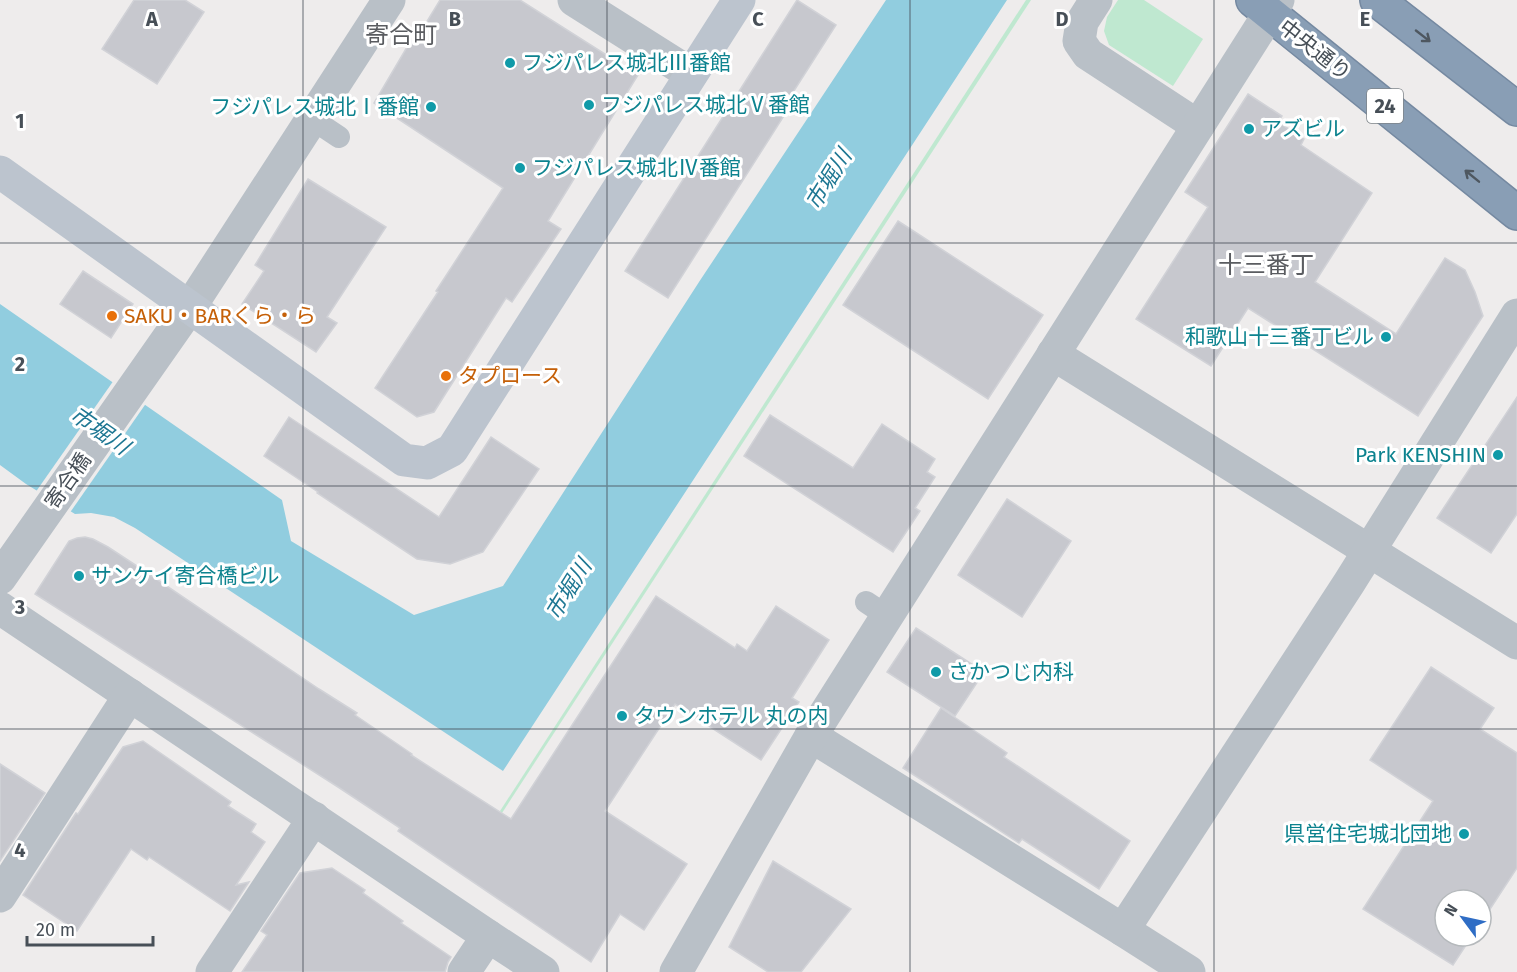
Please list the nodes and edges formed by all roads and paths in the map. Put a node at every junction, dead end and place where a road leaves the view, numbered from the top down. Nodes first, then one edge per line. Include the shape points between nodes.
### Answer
1 (389, 0) edge
2 (574, 0) edge
3 (738, 0) edge
4 (1096, 0) edge
5 (1377, 0) edge
6 (1267, 5) edge
7 (691, 74) junction
8 (1517, 109) edge
9 (312, 119) junction
10 (1198, 126) junction
11 (339, 137) dead end
12 (0, 172) edge
13 (1517, 213) edge
14 (190, 307) junction
15 (1517, 315) edge
16 (1053, 354) junction
17 (1369, 550) junction
18 (0, 578) edge
19 (0, 608) edge
20 (1517, 643) edge
21 (130, 695) junction
22 (811, 736) junction
23 (314, 818) junction
24 (0, 896) edge
25 (1123, 930) junction
26 (488, 936) junction
27 (212, 972) edge
28 (464, 972) edge
29 (543, 972) edge
30 (676, 972) edge
31 (1189, 972) edge

1 - 9 street, 寄合橋
2 - 7 street
3 - 7 street
4 - 10 street via 1082,22 1079,41 1088,54
5 -> 8 highway
6 - 10 street
13 -> 6 highway, 中央通り / 24 via 1306,42
7 - 14 street via 452,450 426,463 404,460
9 - 11 lane
9 - 14 street, 寄合橋
10 - 16 street
12 - 14 street
14 - 18 street, 寄合橋
15 - 17 street
16 - 17 street
16 - 22 street via 877,609
17 - 20 street
17 - 25 street
19 - 21 street
21 - 23 street
21 - 24 street
22 - 25 street
22 - 30 street
23 - 26 street
23 - 27 street
25 - 31 street
26 - 28 street
26 - 29 street

